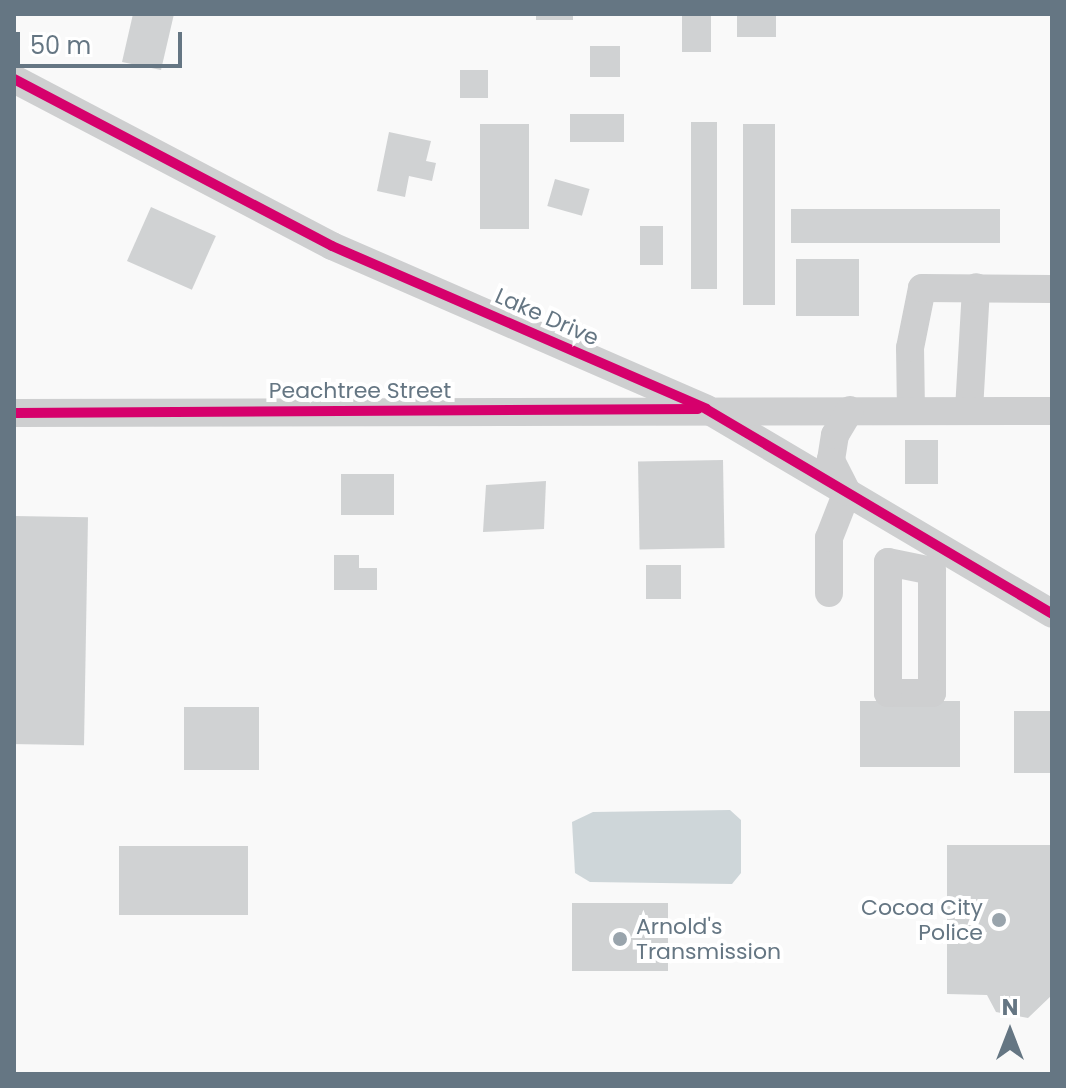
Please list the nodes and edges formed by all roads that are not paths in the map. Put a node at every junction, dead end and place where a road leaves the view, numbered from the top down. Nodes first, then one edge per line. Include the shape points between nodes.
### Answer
1 (14, 79) edge
2 (976, 287) junction
3 (1052, 289) edge
4 (593, 359) junction
5 (578, 409) junction
6 (706, 409) junction
7 (850, 410) junction
8 (969, 410) junction
9 (911, 411) junction
10 (1052, 411) edge
11 (14, 413) edge
12 (847, 492) junction
13 (918, 535) junction
14 (912, 567) dead end
15 (829, 593) dead end
16 (1052, 614) edge

1 - 4 street, Lake Drive via 332,246
2 - 3 street
2 - 8 street
2 - 9 street via 922,288 910,348
4 - 5 street via 605,373 601,387 594,400
4 - 6 street, Lake Drive
5 - 6 street, Peachtree Street
5 - 11 street, Peachtree Street
6 - 7 street, Peachtree Street
6 - 12 street, Lake Drive
7 - 9 street, Peachtree Street
7 - 12 street via 835,435 831,460
8 - 9 street, Peachtree Street
8 - 10 street, Peachtree Street
12 - 13 street, Lake Drive
12 - 15 street via 829,538
13 - 14 street
13 - 16 street, Lake Drive

